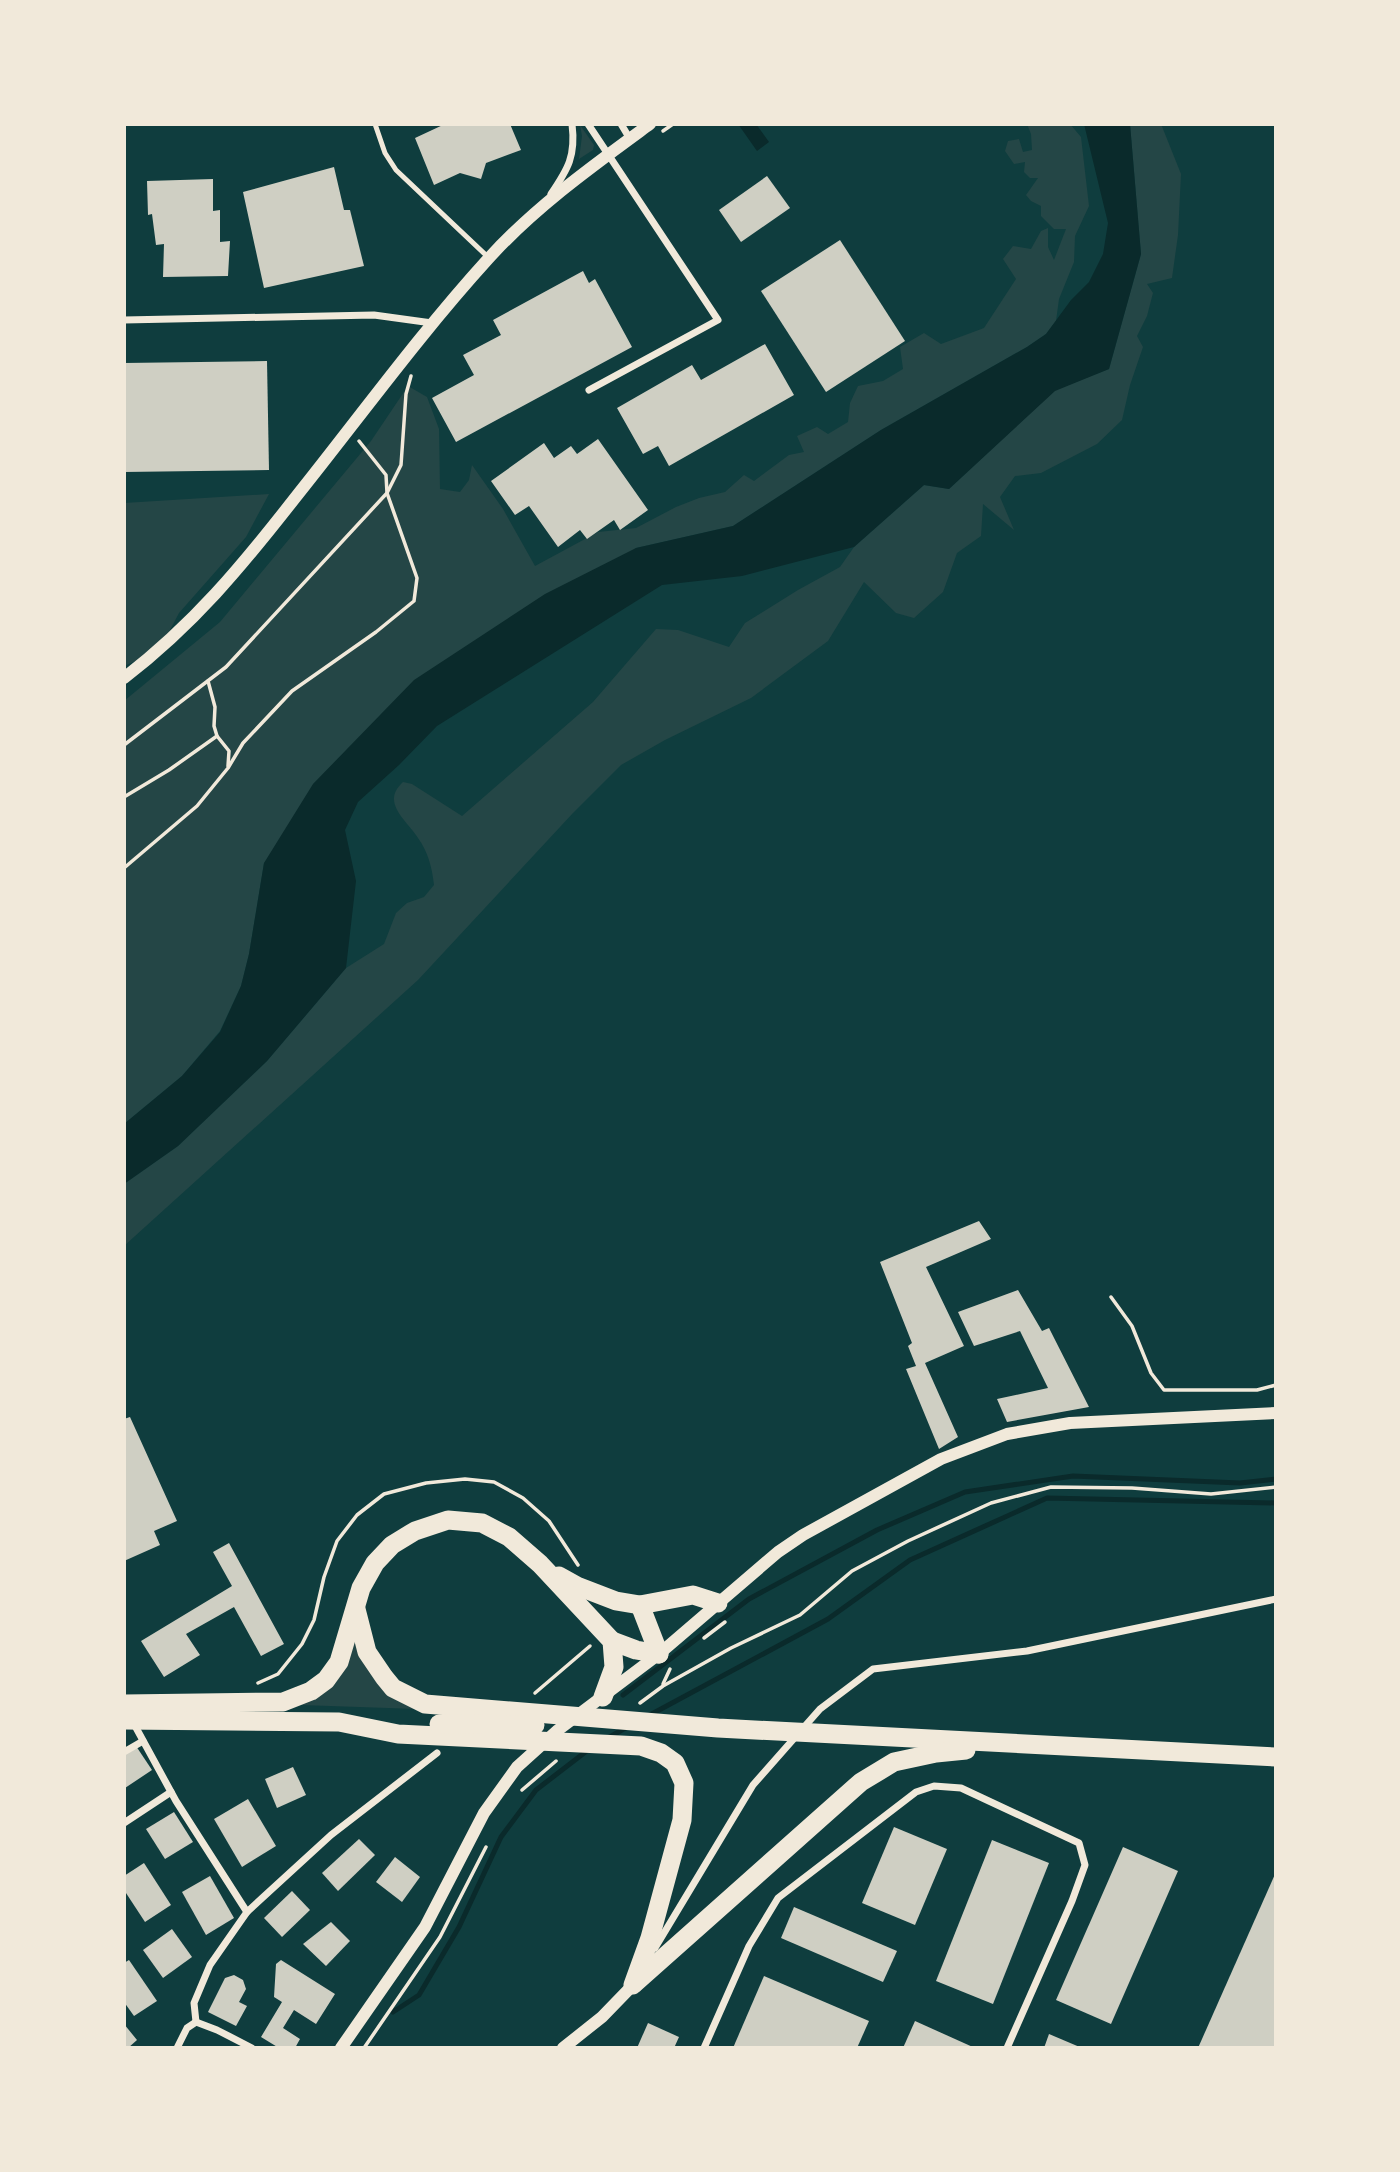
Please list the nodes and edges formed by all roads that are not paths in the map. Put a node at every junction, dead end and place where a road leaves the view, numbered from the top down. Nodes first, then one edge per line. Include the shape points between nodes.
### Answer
1 (375, 124) edge
2 (572, 124) edge
3 (588, 124) edge
4 (621, 124) edge
5 (650, 124) edge
6 (630, 139) junction
7 (608, 156) junction
8 (540, 209) junction
9 (489, 258) junction
10 (124, 320) edge
11 (432, 323) junction
12 (590, 390) dead end
13 (124, 678) edge
14 (1276, 1413) edge
15 (540, 1564) junction
16 (1276, 1599) edge
17 (640, 1605) junction
18 (356, 1609) junction
19 (723, 1611) junction
20 (612, 1641) junction
21 (664, 1660) junction
22 (603, 1697) junction
23 (124, 1705) edge
24 (148, 1711) junction
25 (124, 1720) edge
26 (718, 1728) junction
27 (397, 1729) junction
28 (143, 1741) junction
29 (1030, 1744) junction
30 (124, 1752) edge
31 (437, 1753) dead end
32 (1276, 1758) edge
33 (171, 1793) junction
34 (124, 1823) edge
35 (247, 1912) junction
36 (633, 1985) junction
37 (196, 2022) junction
38 (177, 2048) edge
39 (252, 2048) edge
40 (341, 2048) edge
41 (563, 2048) edge
42 (704, 2048) edge
43 (1007, 2048) edge

1 - 9 lane via 396,170
2 - 8 street via 575,144 568,169
3 - 7 street
4 - 6 street
5 - 6 street
6 - 7 street
7 - 8 street
7 - 12 street via 718,320
8 - 9 street
9 - 11 street
10 - 11 street via 374,315
11 - 13 street via 213,599
14 - 19 street via 1070,1423 1007,1434 941,1459 803,1535 778,1552
15 - 17 highway via 577,1586
15 - 18 highway via 509,1537 482,1523 448,1520 392,1545 375,1563
15 - 20 highway
16 - 36 street via 1027,1651 873,1669 820,1709 753,1785
17 - 19 highway via 692,1595
17 - 21 highway
18 - 24 highway via 340,1662 311,1692 283,1702
18 - 26 highway via 367,1652 384,1677 393,1688 425,1704
19 - 21 street
20 - 21 highway
20 - 22 highway via 614,1667
21 - 22 street
22 - 40 street via 537,1748 500,1789 425,1927
23 - 24 highway
23 - 28 street
24 - 25 highway
24 - 27 highway
26 - 27 highway
26 - 29 highway
27 - 36 highway via 641,1746 675,1763 684,1783 682,1820
28 - 30 street
28 - 33 street
29 - 32 highway
29 - 36 highway via 894,1762 861,1782
31 - 35 street via 331,1835
33 - 34 street
33 - 35 street
35 - 37 street via 210,1965 194,2003
36 - 41 street
37 - 38 street via 187,2028
37 - 39 street
42 - 43 street via 749,1946 778,1898 916,1792 934,1786 961,1788 1079,1843 1085,1866 1077,1889

